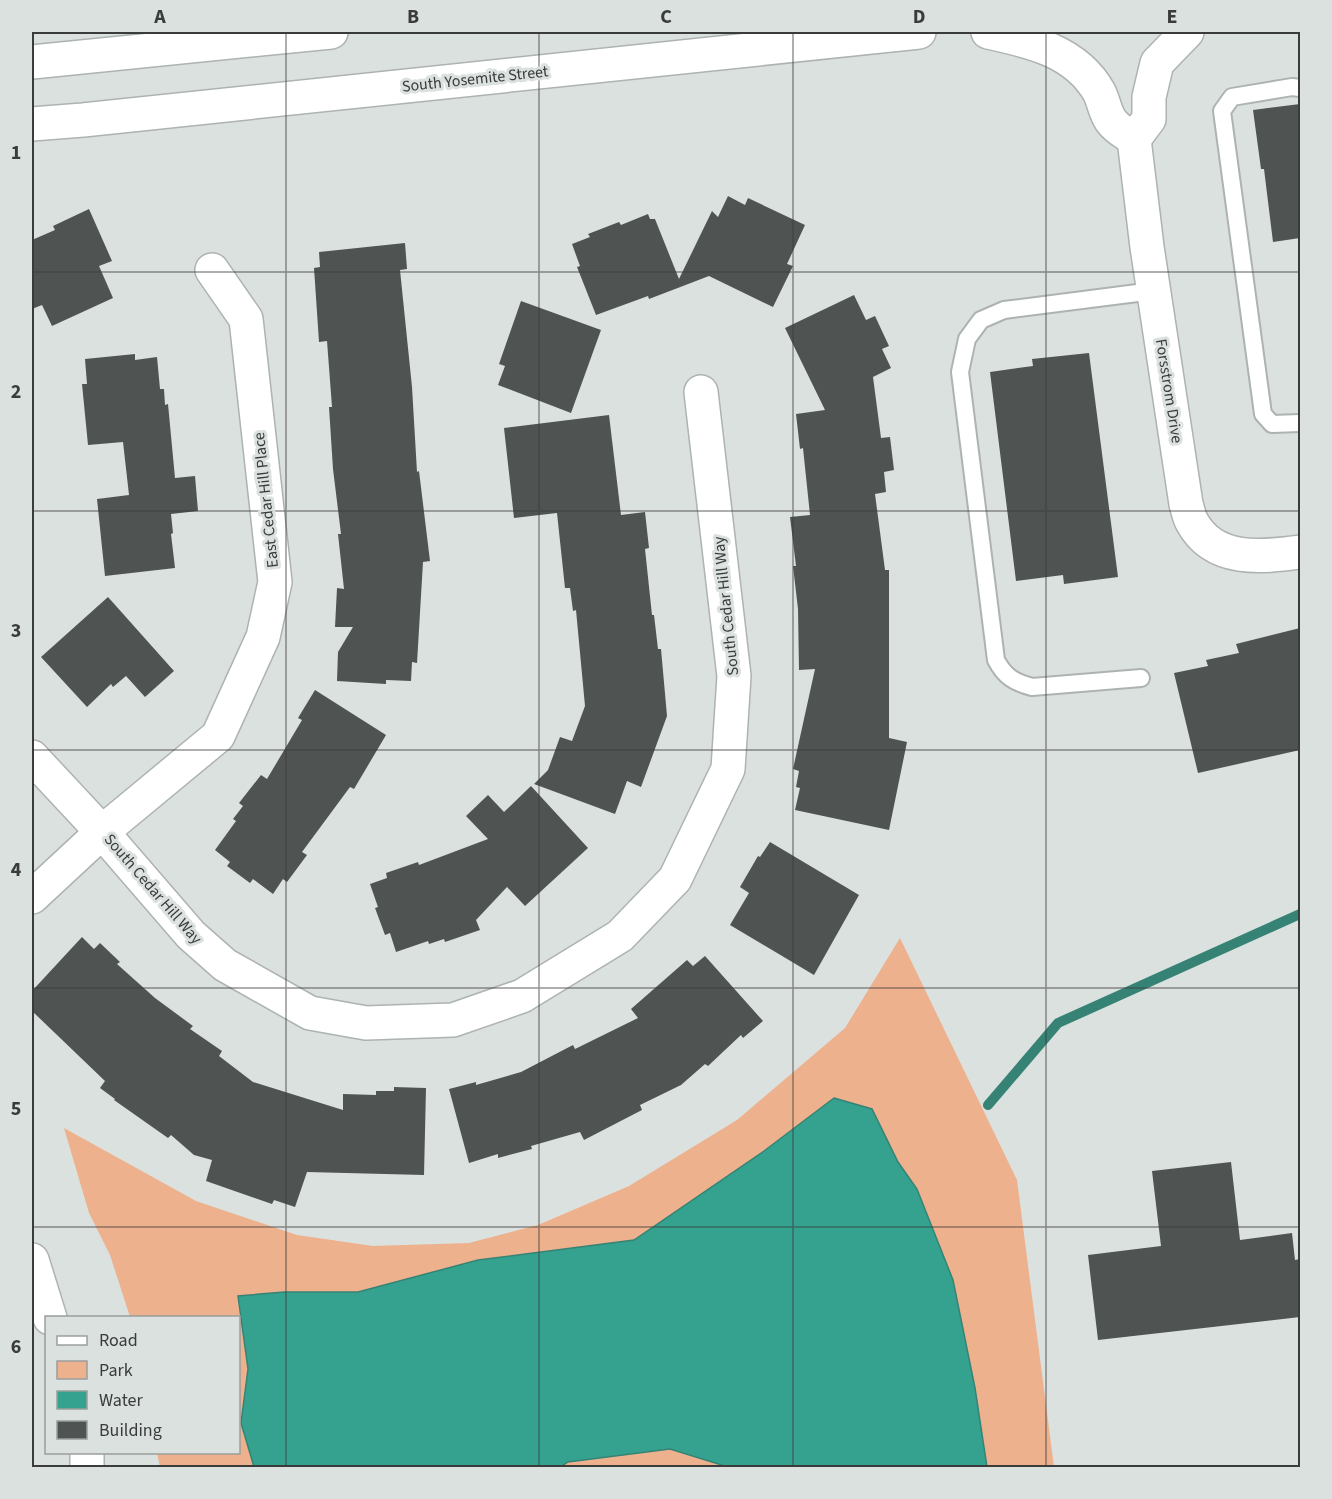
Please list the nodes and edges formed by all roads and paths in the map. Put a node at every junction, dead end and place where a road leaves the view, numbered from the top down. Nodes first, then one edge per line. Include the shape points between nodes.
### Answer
1 (330, 32) edge
2 (919, 32) edge
3 (988, 32) edge
4 (1187, 32) edge
5 (874, 34) edge
6 (32, 62) edge
7 (1300, 88) edge
8 (32, 124) edge
9 (1134, 139) junction
10 (212, 270) dead end
11 (1153, 291) junction
12 (701, 392) dead end
13 (1297, 423) edge
14 (1300, 552) edge
15 (1141, 678) dead end
16 (32, 757) edge
17 (102, 832) junction
18 (32, 897) edge
19 (32, 1260) edge
20 (50, 1316) edge

1 - 6 street
2 - 5 street, South Yosemite Street
3 - 9 street via 1034,42 1067,58 1099,91 1111,122
4 - 9 street via 1157,63 1149,97 1149,119
5 - 8 street, South Yosemite Street
7 - 13 lane via 1232,97 1222,111 1263,414 1272,424
9 - 11 street, Forsstrom Drive
10 - 17 street, East Cedar Hill Place via 246,319 275,582 263,637 218,736
11 - 14 street, Forsstrom Drive via 1192,522 1208,541 1229,553 1260,557
11 - 15 lane via 1004,310 981,320 968,339 960,372 996,660 1017,683 1032,687
12 - 17 street, South Cedar Hill Way via 734,676 728,769 675,879 620,936 522,996 453,1020 366,1023 310,1013 225,965 191,935
16 - 17 street, South Cedar Hill Way
17 - 18 street, East Cedar Hill Place
19 - 20 street

